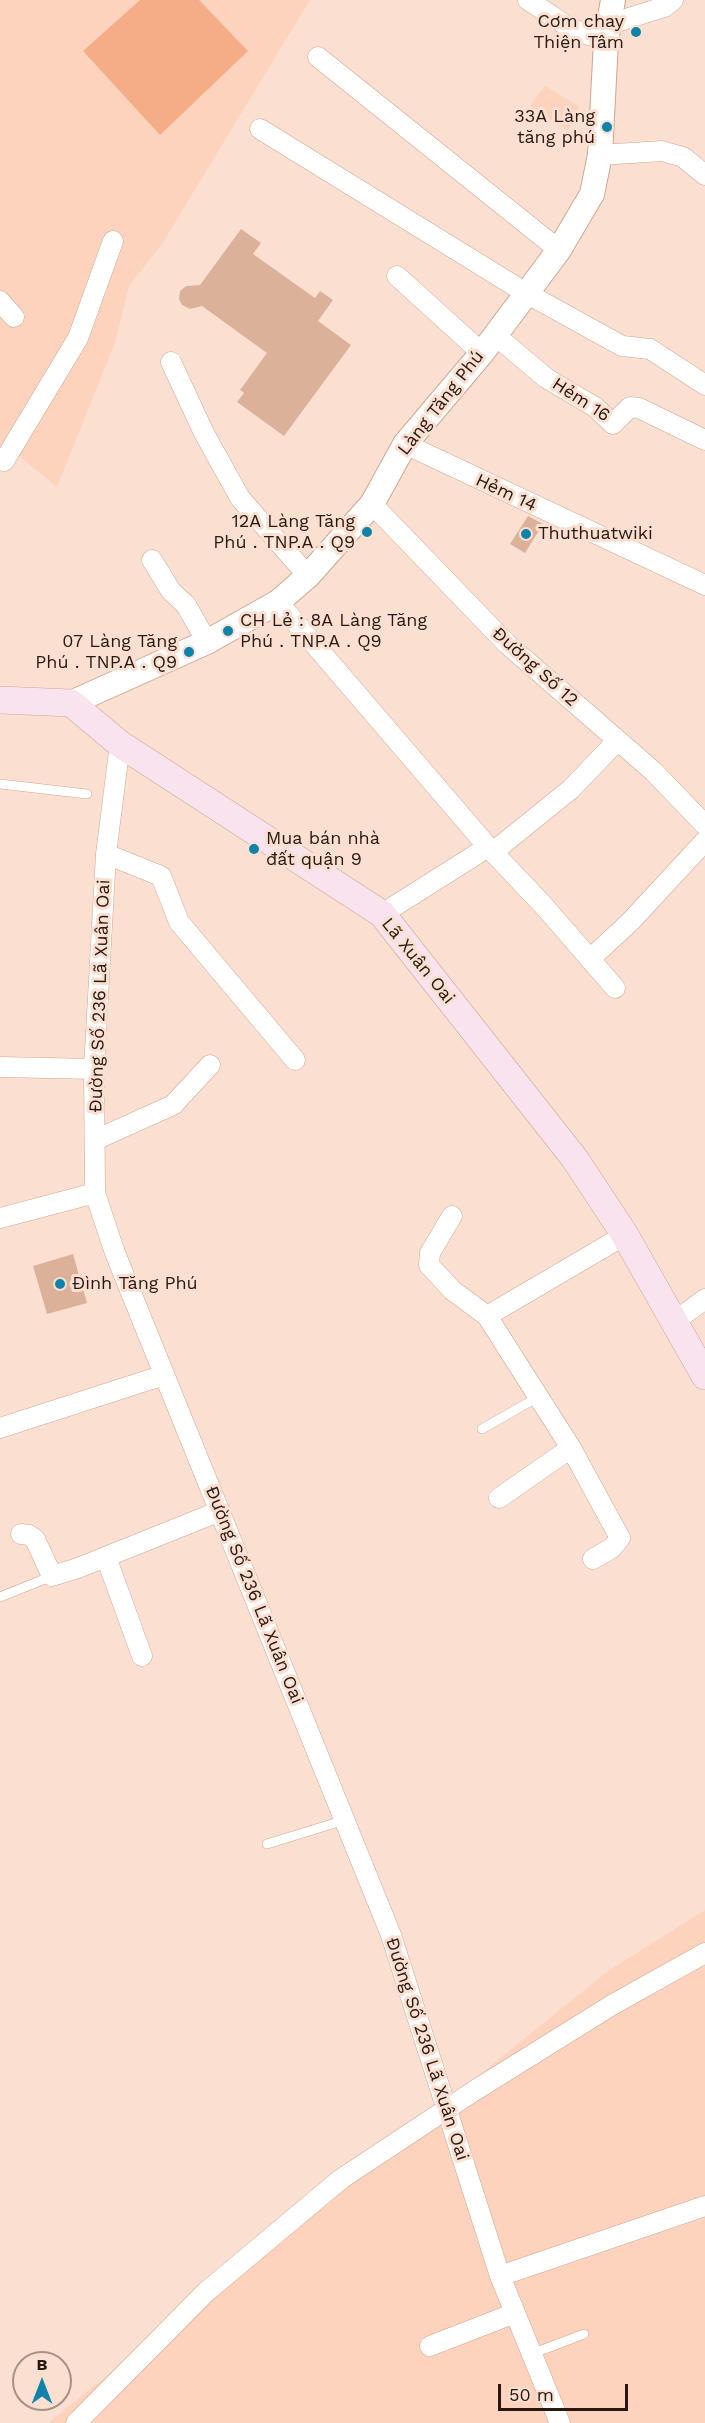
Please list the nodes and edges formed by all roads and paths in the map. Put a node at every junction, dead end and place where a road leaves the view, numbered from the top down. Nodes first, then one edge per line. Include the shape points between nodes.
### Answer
1 (528, 0) edge
2 (613, 0) edge
3 (673, 0) edge
4 (607, 33) junction
5 (318, 57) dead end
6 (260, 129) dead end
7 (600, 155) junction
8 (705, 175) edge
9 (113, 241) dead end
10 (559, 250) junction
11 (397, 276) dead end
12 (526, 293) junction
13 (0, 301) edge
14 (14, 317) dead end
15 (488, 344) junction
16 (171, 362) dead end
17 (705, 385) edge
18 (705, 440) edge
19 (405, 444) junction
20 (1, 462) edge
21 (372, 504) junction
22 (152, 561) dead end
23 (308, 576) junction
24 (705, 585) edge
25 (278, 602) junction
26 (207, 642) junction
27 (0, 700) edge
28 (71, 703) junction
29 (617, 741) junction
30 (120, 744) junction
31 (0, 784) edge
32 (87, 794) dead end
33 (705, 828) edge
34 (490, 850) junction
35 (106, 854) junction
36 (382, 915) junction
37 (590, 959) junction
38 (615, 988) dead end
39 (295, 1060) dead end
40 (210, 1065) dead end
41 (0, 1067) edge
42 (94, 1070) junction
43 (95, 1140) junction
44 (95, 1193) junction
45 (452, 1216) dead end
46 (0, 1218) edge
47 (625, 1234) junction
48 (705, 1299) edge
49 (487, 1316) junction
50 (675, 1321) junction
51 (164, 1375) junction
52 (705, 1376) edge
53 (538, 1397) junction
54 (0, 1428) edge
55 (482, 1429) dead end
56 (571, 1448) junction
57 (499, 1498) dead end
58 (220, 1511) junction
59 (21, 1534) dead end
60 (106, 1557) junction
61 (593, 1559) dead end
62 (52, 1576) junction
63 (0, 1597) edge
64 (142, 1656) dead end
65 (345, 1820) junction
66 (267, 1844) dead end
67 (705, 1953) edge
68 (705, 2206) edge
69 (500, 2276) junction
70 (515, 2313) junction
71 (584, 2334) dead end
72 (430, 2346) dead end
73 (534, 2353) junction
74 (76, 2423) edge
75 (561, 2423) edge

1 - 4 street via 570,28
2 - 4 street, Làng Tăng Phú
3 - 4 street
4 - 7 street, Làng Tăng Phú
5 - 10 street
6 - 12 street
7 - 8 street via 662,151 683,157
7 - 10 street, Làng Tăng Phú via 592,194
9 - 20 street via 78,338
10 - 12 street, Làng Tăng Phú
11 - 15 street
12 - 15 street, Làng Tăng Phú
12 - 17 street via 622,346 650,349
13 - 14 street
15 - 18 street, Hẻm 16 via 595,407 613,424 630,407 639,408
15 - 19 street, Làng Tăng Phú
16 - 23 street via 240,498
19 - 21 street, Làng Tăng Phú
19 - 24 street, Hẻm 14
21 - 23 street, Làng Tăng Phú
21 - 29 street, Đường Số 12 via 507,644
22 - 26 street via 171,591 186,605
23 - 25 street, Làng Tăng Phú
25 - 26 street, Làng Tăng Phú
25 - 34 street
26 - 28 street, Làng Tăng Phú
27 - 28 main road
28 - 30 main road, Lã Xuân Oai
29 - 33 street, Đường Số 12 via 653,771
29 - 34 street via 571,789
30 - 35 street, Đường Số 236 Lã Xuân Oai
30 - 36 main road, Lã Xuân Oai
31 - 32 lane
33 - 37 street via 630,922
34 - 36 street
34 - 37 street
35 - 39 street via 161,876 179,922
35 - 42 street, Đường Số 236 Lã Xuân Oai
36 - 47 main road, Lã Xuân Oai via 575,1159
37 - 38 street
40 - 43 street via 173,1105
41 - 42 street
42 - 43 street, Đường Số 236 Lã Xuân Oai
43 - 44 street, Đường Số 236 Lã Xuân Oai
44 - 46 street
44 - 51 street, Đường Số 236 Lã Xuân Oai
45 - 49 street via 430,1253 429,1265 452,1290
47 - 49 street
47 - 50 main road, Lã Xuân Oai
48 - 50 street
49 - 53 street
50 - 52 main road, Lã Xuân Oai
51 - 54 street
51 - 58 street, Đường Số 236 Lã Xuân Oai
53 - 55 lane
53 - 56 street
56 - 57 street
56 - 61 street via 620,1538
58 - 60 street
58 - 65 street, Đường Số 236 Lã Xuân Oai
59 - 62 street via 35,1539
60 - 62 street
60 - 64 street
62 - 63 lane
65 - 66 lane
65 - 69 street, Đường Số 236 Lã Xuân Oai via 391,1935
67 - 74 street, bridge via 612,2005 341,2179 206,2292
68 - 69 street
69 - 70 street, Đường Số 236 Lã Xuân Oai
70 - 72 street
70 - 73 street, Đường Số 236 Lã Xuân Oai
71 - 73 lane
73 - 75 street, Đường Số 236 Lã Xuân Oai

